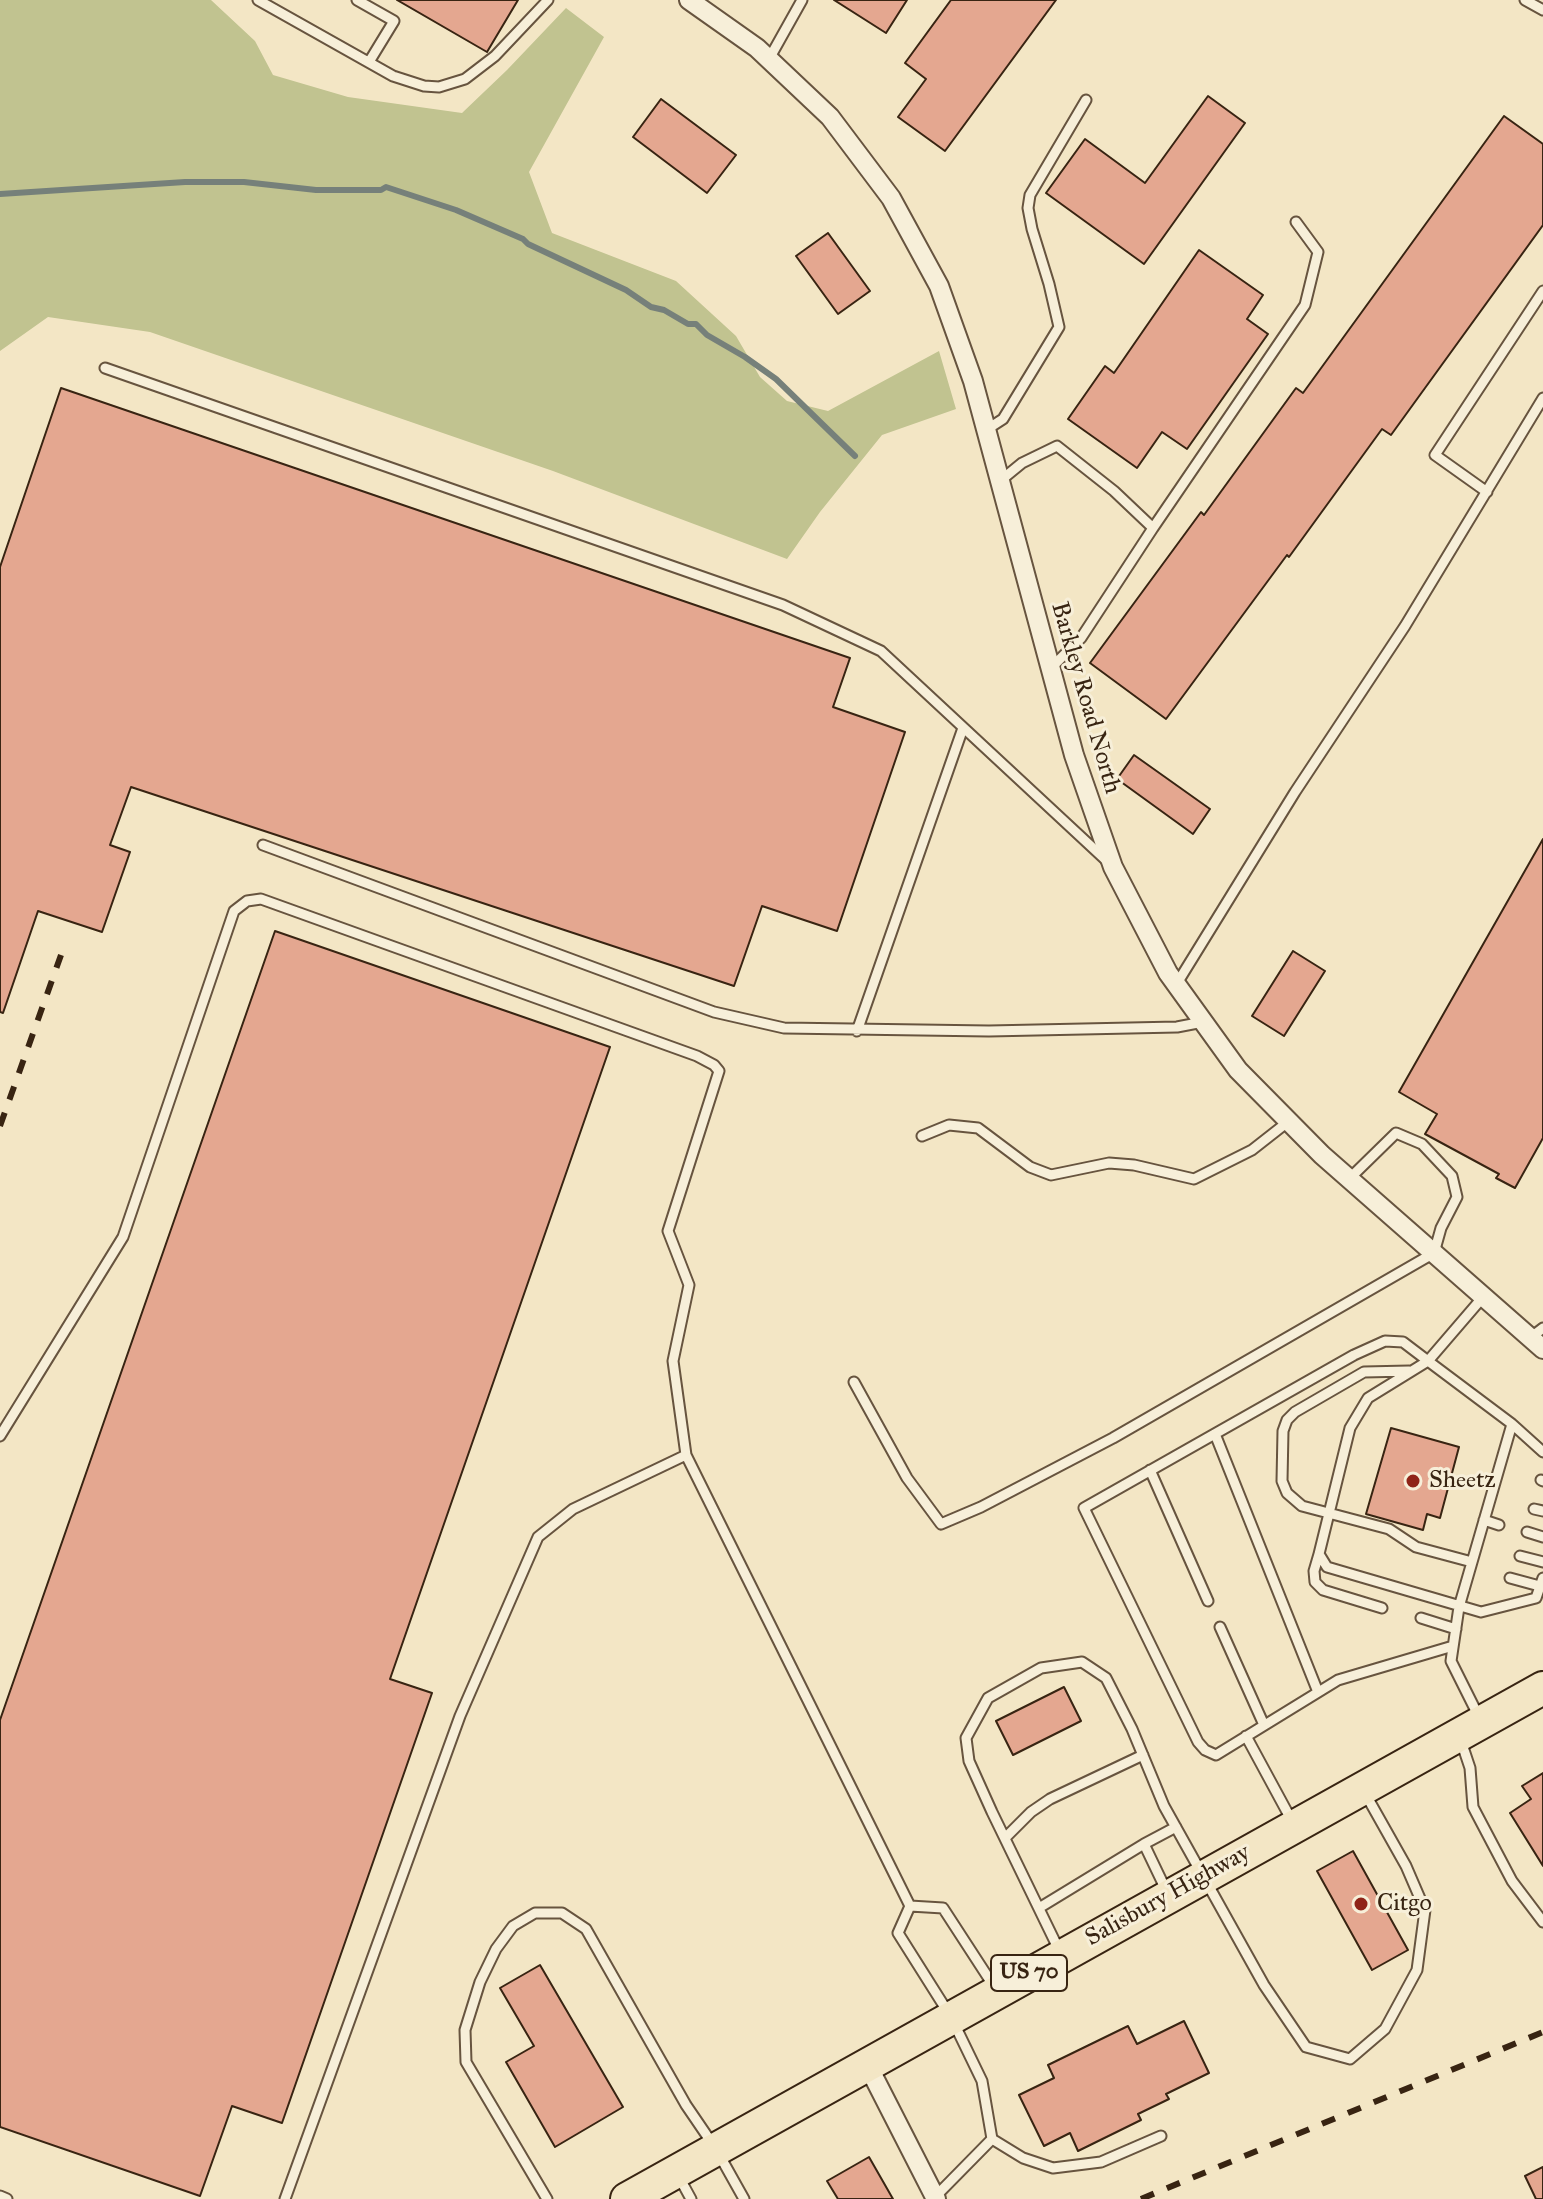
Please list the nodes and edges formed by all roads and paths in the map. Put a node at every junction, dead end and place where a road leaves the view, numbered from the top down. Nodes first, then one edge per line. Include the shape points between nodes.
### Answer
1 (258, 0) edge
2 (357, 0) edge
3 (548, 0) edge
4 (689, 0) edge
5 (802, 0) edge
6 (1525, 0) edge
7 (1543, 10) edge
8 (769, 59) junction
9 (369, 62) junction
10 (1086, 100) dead end
11 (1296, 222) dead end
12 (1543, 291) edge
13 (105, 368) dead end
14 (1543, 398) edge
15 (986, 430) junction
16 (1000, 482) junction
17 (1487, 492) junction
18 (1153, 528) junction
19 (1050, 669) junction
20 (963, 728) junction
21 (263, 845) dead end
22 (1113, 867) junction
23 (1176, 985) junction
24 (1203, 1022) junction
25 (857, 1031) junction
26 (1289, 1121) junction
27 (922, 1136) dead end
28 (1349, 1179) junction
29 (1434, 1253) junction
30 (1483, 1297) junction
31 (1539, 1338) edge
32 (1428, 1361) junction
33 (1412, 1371) junction
34 (854, 1382) dead end
35 (1512, 1424) junction
36 (1215, 1434) junction
37 (0, 1436) edge
38 (1543, 1452) edge
39 (686, 1455) junction
40 (1499, 1468) junction
41 (1150, 1470) junction
42 (1513, 1472) dead end
43 (1491, 1496) junction
44 (1504, 1500) dead end
45 (1329, 1513) junction
46 (1484, 1520) junction
47 (1499, 1525) dead end
48 (1527, 1532) dead end
49 (1543, 1537) edge
50 (1477, 1545) junction
51 (1491, 1549) dead end
52 (1319, 1554) junction
53 (1520, 1556) dead end
54 (1543, 1562) edge
55 (1471, 1565) junction
56 (1484, 1571) dead end
57 (1510, 1578) dead end
58 (1542, 1584) edge
59 (1208, 1601) dead end
60 (1459, 1607) junction
61 (1382, 1608) dead end
62 (1421, 1618) dead end
63 (1220, 1627) dead end
64 (1456, 1629) junction
65 (1453, 1646) junction
66 (1543, 1688) edge
67 (1318, 1692) junction
68 (1264, 1725) junction
69 (1470, 1728) junction
70 (1246, 1736) junction
71 (1143, 1755) junction
72 (1362, 1787) junction
73 (1294, 1825) junction
74 (1176, 1827) junction
75 (1005, 1838) junction
76 (1144, 1844) junction
77 (1204, 1876) junction
78 (1168, 1895) junction
79 (910, 1906) junction
80 (1039, 1908) junction
81 (1543, 1922) edge
82 (1062, 1955) junction
83 (997, 1991) junction
84 (951, 2017) junction
85 (867, 2064) junction
86 (1161, 2136) dead end
87 (992, 2139) junction
88 (716, 2149) junction
89 (683, 2186) edge
90 (0, 2196) edge
91 (936, 2198) edge
92 (7, 2199) edge
93 (285, 2199) edge
94 (547, 2199) edge
95 (627, 2199) edge
96 (744, 2199) edge

1 - 9 lane
2 - 9 lane via 394,21
3 - 9 lane via 495,56 465,79 424,86
4 - 8 street, Barkley Road North
5 - 8 lane
6 - 7 lane
8 - 15 street, Barkley Road North via 830,117 891,198 939,286
10 - 15 lane via 1034,184 1028,208 1059,327 1003,419
11 - 18 lane via 1318,252 1305,305
12 - 17 lane via 1435,455
13 - 20 lane via 783,605 881,651
14 - 17 lane
15 - 16 street, Barkley Road North
16 - 18 lane via 1022,463 1057,446
16 - 19 street, Barkley Road North
17 - 23 lane
18 - 19 lane via 1081,638
19 - 22 street, Barkley Road North
20 - 22 lane
20 - 25 lane
21 - 25 lane via 714,1012 784,1028
22 - 23 street, Barkley Road North
23 - 24 street, Barkley Road North
24 - 25 lane via 1177,1027
24 - 26 street, Barkley Road North via 1238,1070
26 - 27 lane via 1252,1150 1194,1179 1109,1163 1051,1175 1030,1167 978,1128 949,1125
26 - 28 street, Barkley Road North
28 - 29 street, Barkley Road North
28 - 29 lane via 1396,1133 1422,1144 1452,1176 1457,1197
29 - 30 street, Barkley Road North
29 - 34 lane via 1113,1438 941,1524 907,1478
30 - 31 street, Barkley Road North
30 - 32 lane
32 - 33 lane
32 - 35 lane
32 - 36 lane via 1403,1342 1385,1341
33 - 45 lane via 1368,1398 1350,1428
33 - 45 lane via 1364,1372 1287,1420 1282,1481 1287,1493 1302,1506
35 - 38 lane
35 - 40 lane
36 - 41 lane
36 - 67 lane
37 - 39 lane via 123,1237 234,911 261,899 697,1056 719,1071 668,1231 689,1285 673,1361
39 - 79 lane
39 - 93 lane via 573,1509 538,1537 460,1716
40 - 42 lane
40 - 43 lane
41 - 59 lane
41 - 70 lane via 1084,1508 1198,1742 1216,1755
43 - 44 lane
43 - 46 lane
45 - 52 lane
45 - 55 lane via 1389,1529 1416,1547
46 - 47 lane
46 - 50 lane
48 - 49 lane
50 - 51 lane
50 - 55 lane
52 - 60 lane via 1327,1567
52 - 61 lane via 1315,1582 1323,1590
53 - 54 lane
55 - 56 lane
55 - 60 lane
57 - 58 lane
58 - 60 lane via 1536,1598 1481,1612
60 - 64 lane
62 - 64 lane
63 - 68 lane
64 - 65 lane
65 - 67 lane via 1338,1680
65 - 69 lane via 1451,1661
66 - 69 highway, Salisbury Highway / US 70
67 - 68 lane
68 - 70 lane
69 - 72 highway, Salisbury Highway / US 70
69 - 81 lane via 1473,1807 1512,1881
70 - 73 lane
71 - 74 lane
71 - 75 lane via 1050,1799
71 - 75 lane via 1106,1678 1082,1662 1041,1668 988,1698 966,1738 969,1761
72 - 73 highway, Salisbury Highway / US 70
72 - 77 lane via 1425,1910 1417,1970 1385,2029 1350,2059 1306,2047 1235,1937
73 - 77 highway, Salisbury Highway / US 70
74 - 76 lane
74 - 77 lane
75 - 80 lane
76 - 78 lane
76 - 80 lane
77 - 78 highway, Salisbury Highway / US 70
78 - 82 highway, Salisbury Highway / US 70
79 - 83 lane via 943,1908
79 - 84 lane via 898,1933
80 - 82 lane
82 - 83 highway, Salisbury Highway / US 70
83 - 84 highway, Salisbury Highway / US 70
84 - 85 highway, Salisbury Highway / US 70
84 - 87 lane via 982,2081
85 - 88 highway, Salisbury Highway / US 70
85 - 91 street
86 - 87 lane via 1101,2162 1053,2168
87 - 91 lane
88 - 89 highway, Salisbury Highway / US 70
88 - 94 lane via 586,1929 562,1913 535,1913 513,1926 496,1949 465,2030 466,2062
88 - 96 lane
89 - 95 highway, Salisbury Highway / US 70
90 - 92 lane

